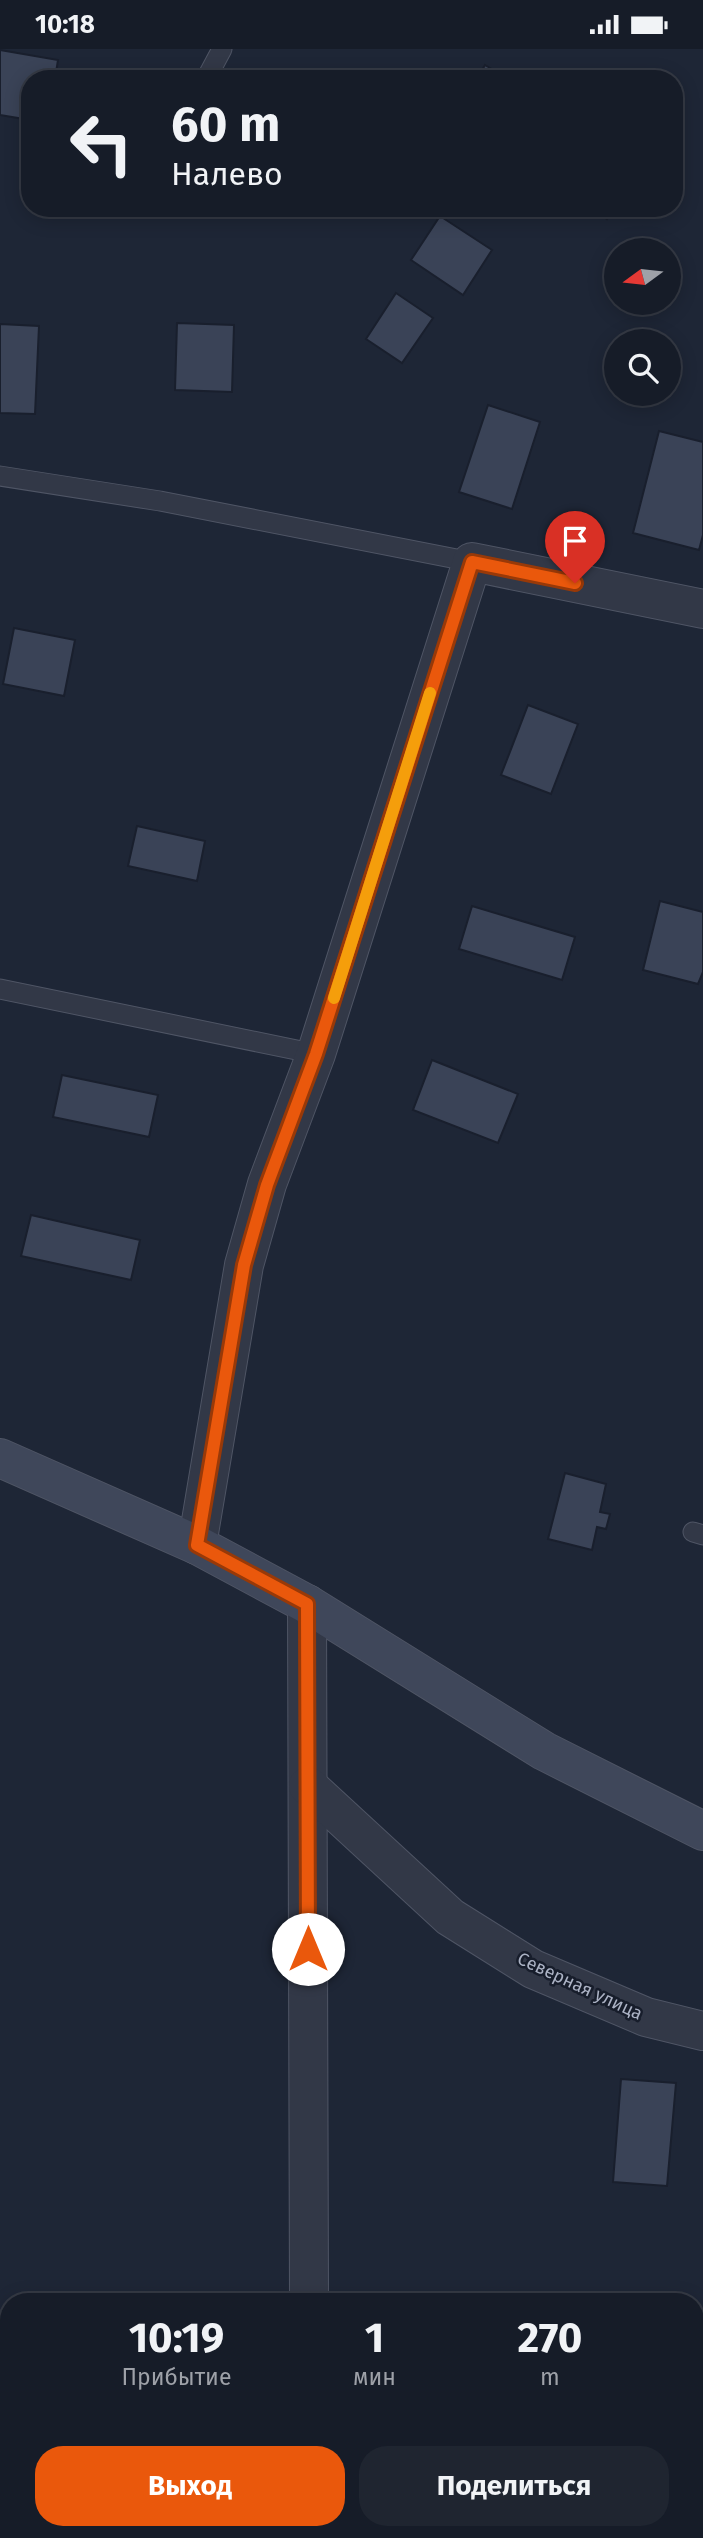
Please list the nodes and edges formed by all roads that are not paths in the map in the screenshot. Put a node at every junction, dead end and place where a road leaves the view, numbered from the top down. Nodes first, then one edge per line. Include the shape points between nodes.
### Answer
1 (222, 49) edge
2 (211, 70) edge
3 (0, 476) edge
4 (472, 562) junction
5 (703, 610) edge
6 (0, 989) edge
7 (316, 1054) junction
8 (0, 1458) edge
9 (197, 1545) junction
10 (307, 1604) junction
11 (307, 1786) junction
12 (701, 1822) edge
13 (703, 2031) edge
14 (309, 2293) edge

1 - 2 lane
3 - 4 lane via 160,501
4 - 5 street
4 - 7 street
6 - 7 lane
7 - 9 street via 267,1185 244,1265
8 - 9 street
9 - 10 street
10 - 11 street
10 - 12 street via 544,1751
11 - 13 street, Северная улица via 450,1917 533,1969 646,2017
11 - 14 street

